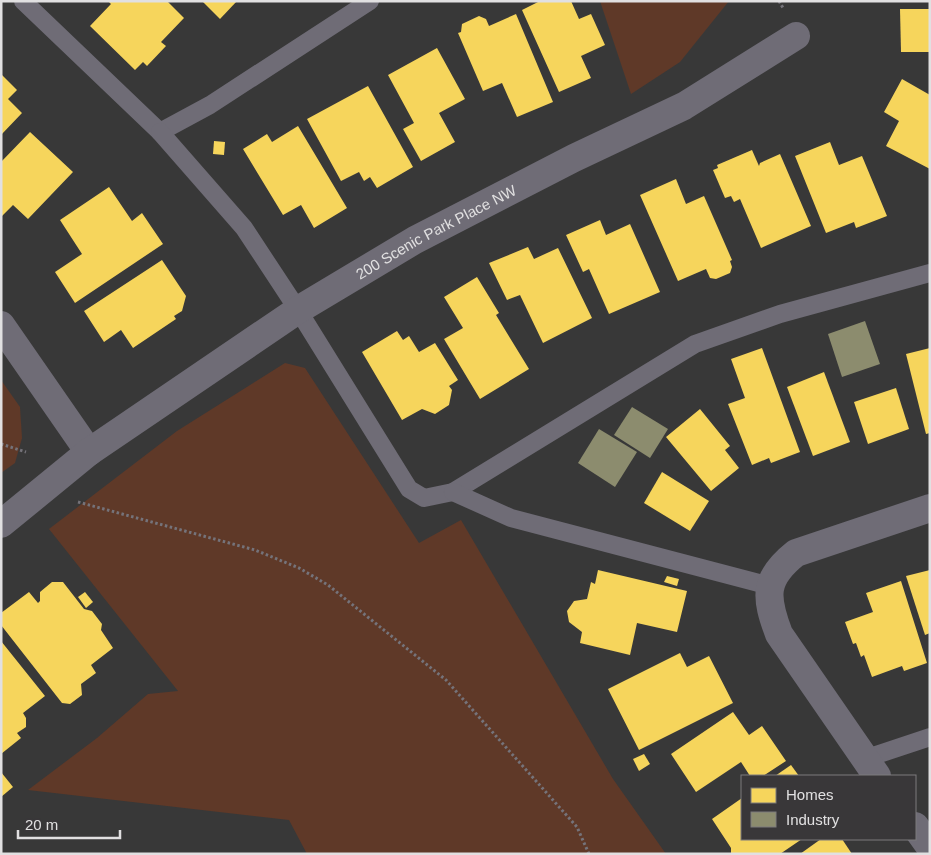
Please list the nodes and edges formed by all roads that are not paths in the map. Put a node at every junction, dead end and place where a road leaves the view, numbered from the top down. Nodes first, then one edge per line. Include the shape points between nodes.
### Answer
1 (23, 1) edge
2 (370, 1) edge
3 (796, 36) dead end
4 (160, 132) junction
5 (930, 273) edge
6 (298, 310) junction
7 (1, 325) edge
8 (90, 452) junction
9 (453, 492) junction
10 (930, 508) edge
11 (1, 524) edge
12 (770, 586) junction
13 (930, 737) edge
14 (871, 768) edge
15 (916, 827) edge
16 (930, 847) edge

1 - 4 lane
2 - 4 lane via 210,105
3 - 6 street, 200 Scenic Park Place NW via 684,106 574,158 416,240
4 - 6 lane via 244,228
5 - 9 lane via 780,314 695,344
6 - 8 street, 200 Scenic Park Place NW
6 - 9 lane via 409,489 424,498
7 - 8 street
8 - 11 street, 200 Scenic Park Place NW
9 - 12 lane via 511,518
10 - 12 street via 796,553 779,567
12 - 14 street via 770,610 779,634
13 - 14 lane
15 - 16 street

